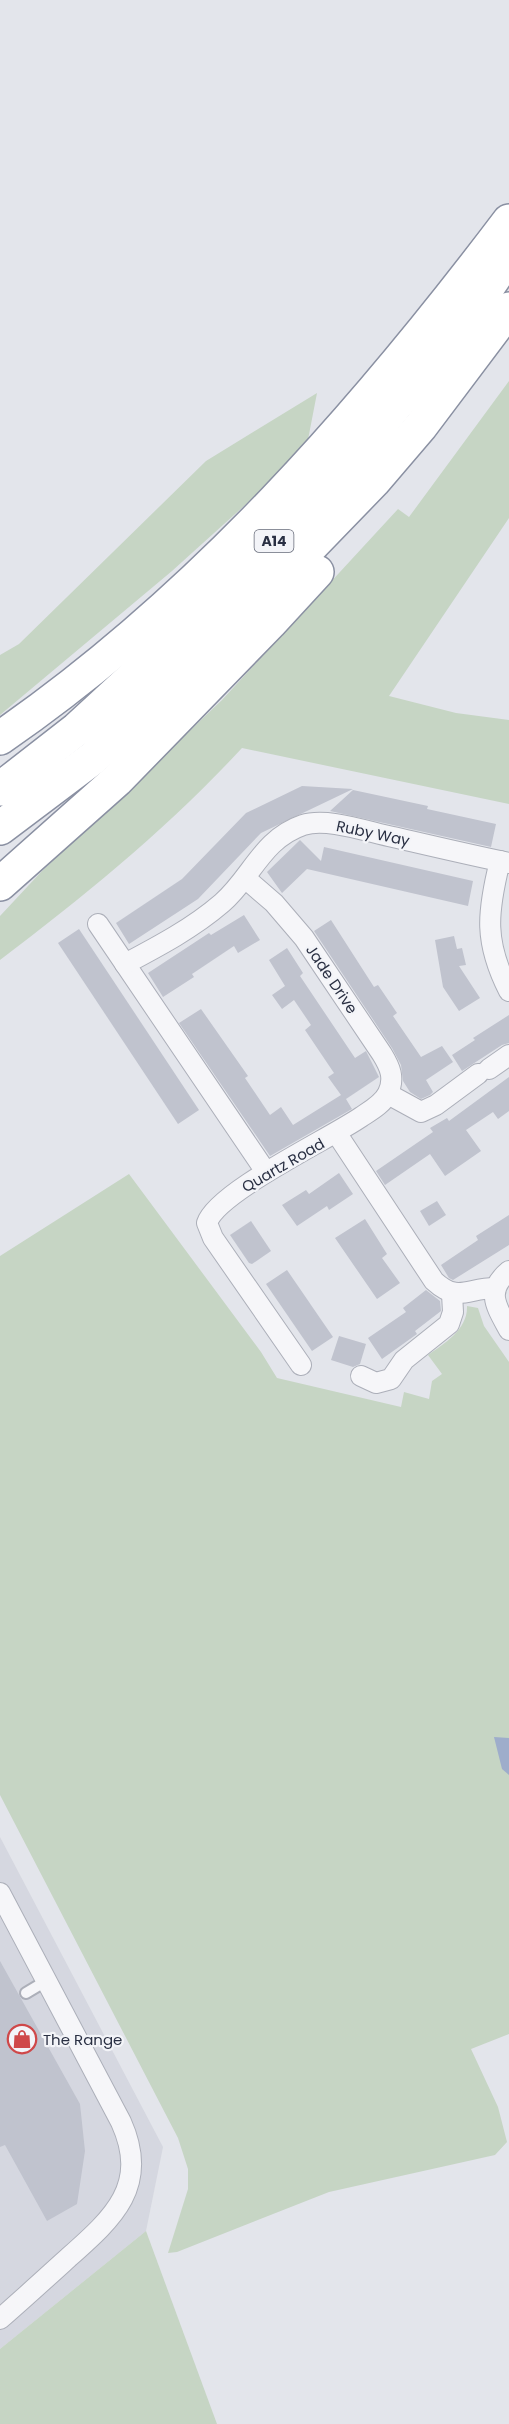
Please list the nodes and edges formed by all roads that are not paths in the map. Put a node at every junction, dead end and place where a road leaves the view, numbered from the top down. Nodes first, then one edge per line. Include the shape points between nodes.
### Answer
1 (509, 221) edge
2 (509, 256) edge
3 (509, 309) edge
4 (421, 426) junction
5 (0, 738) edge
6 (0, 789) edge
7 (0, 828) edge
8 (504, 862) edge
9 (245, 878) junction
10 (0, 884) edge
11 (98, 924) dead end
12 (125, 964) junction
13 (509, 991) edge
14 (509, 1055) edge
15 (388, 1094) junction
16 (337, 1134) junction
17 (266, 1172) junction
18 (509, 1270) edge
19 (495, 1288) junction
20 (452, 1294) junction
21 (509, 1330) edge
22 (301, 1365) dead end
23 (361, 1376) dead end
24 (0, 1894) edge
25 (46, 1981) junction
26 (26, 1993) dead end
27 (2, 2312) edge

1 - 5 highway via 440,312 323,449 208,567 45,706
2 - 6 highway, A14 via 462,325 352,458 264,552 77,729
3 - 4 highway, A14
4 - 7 highway, A14 via 374,481 252,607 93,758
4 - 10 highway via 388,494 270,623 117,780
8 - 9 street, Ruby Way via 336,824 305,824 283,834 264,850
8 - 13 street, Ruby Way via 490,907 489,926 496,964
9 - 12 street, Ruby Way via 205,916
9 - 15 street, Jade Drive via 291,921 376,1044 392,1074
11 - 12 street
12 - 17 street
14 - 15 street via 421,1112
15 - 16 street
16 - 17 street, Quartz Road
16 - 20 street, Quartz Road via 427,1273
17 - 22 street, Quartz Road via 215,1208 208,1229
18 - 19 street
19 - 20 street
19 - 21 street via 494,1298
20 - 23 street via 449,1324 404,1360 391,1379 376,1383
24 - 25 street
25 - 26 lane
25 - 27 street via 124,2127 131,2171 126,2194 105,2225

